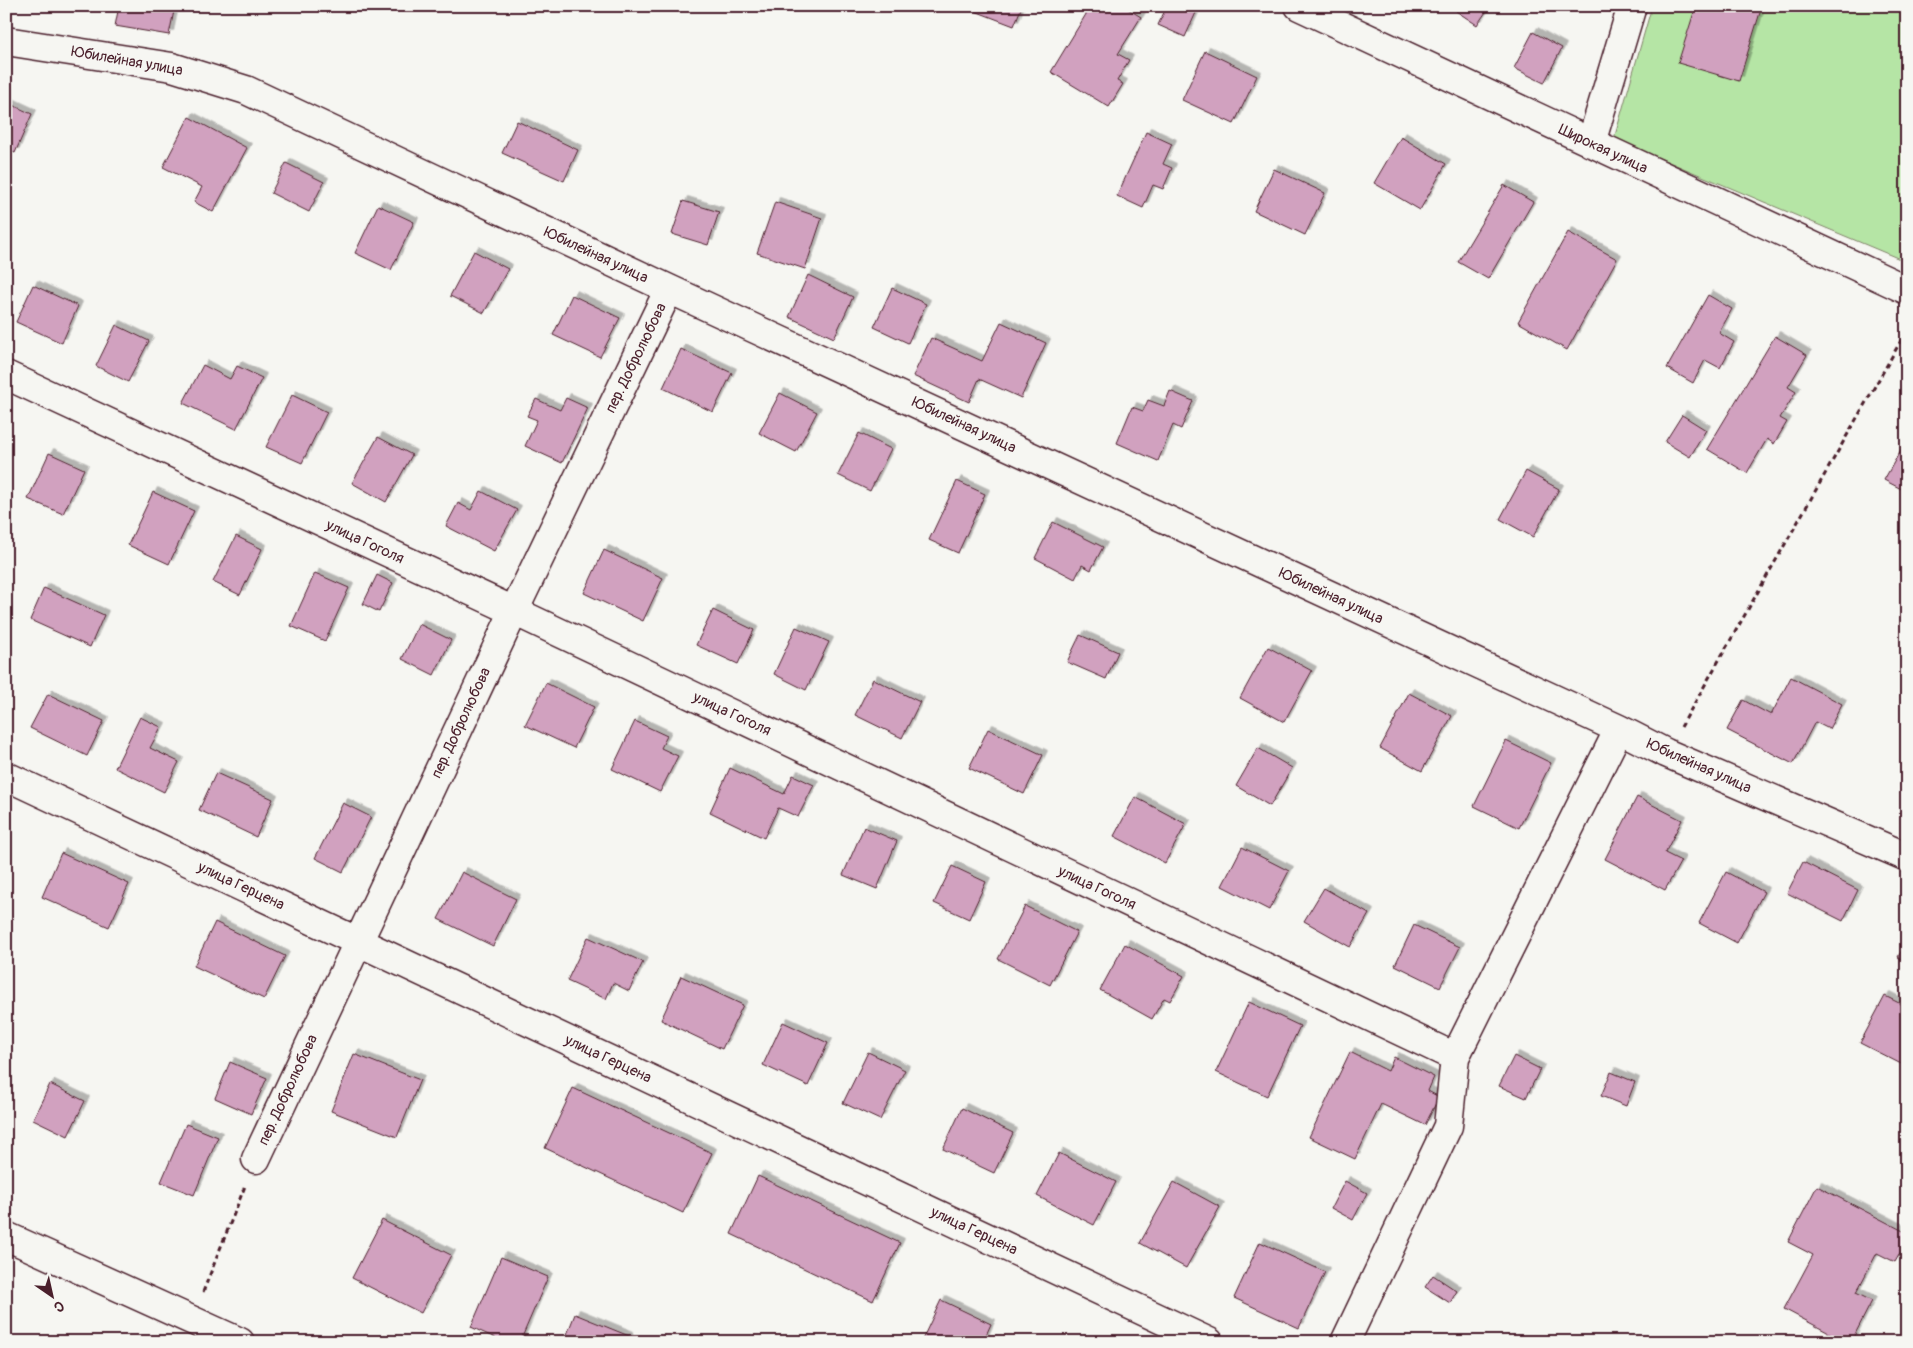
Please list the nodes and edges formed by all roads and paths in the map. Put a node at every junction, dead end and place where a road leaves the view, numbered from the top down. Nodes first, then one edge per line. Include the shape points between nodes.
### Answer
1 (1299, 6) edge
2 (1632, 6) edge
3 (6, 41) edge
4 (1591, 144) junction
5 (670, 289) junction
6 (1907, 290) edge
7 (1907, 330) edge
8 (6, 375) edge
9 (514, 611) junction
10 (1619, 729) junction
11 (1666, 753) junction
12 (6, 776) edge
13 (1907, 857) edge
14 (358, 941) junction
15 (1455, 1057) junction
16 (256, 1159) joint
17 (6, 1236) edge
18 (192, 1320) junction
19 (240, 1342) edge
20 (1209, 1342) edge
21 (1345, 1342) edge

1 - 4 street, Широкая улица
2 - 4 street
3 - 5 street, Юбилейная улица via 172,67 246,90
4 - 6 street, Широкая улица
5 - 9 street, пер. Добролюбова
5 - 10 street, Юбилейная улица
7 - 11 path
8 - 9 street, улица Гоголя
9 - 14 street, пер. Добролюбова
9 - 15 street, улица Гоголя
10 - 11 street, Юбилейная улица
10 - 15 street
11 - 13 street, Юбилейная улица
12 - 14 street, улица Герцена
14 - 16 street, пер. Добролюбова
14 - 20 street, улица Герцена
15 - 21 street via 1448,1126
16 - 18 path
17 - 18 street
18 - 19 street

